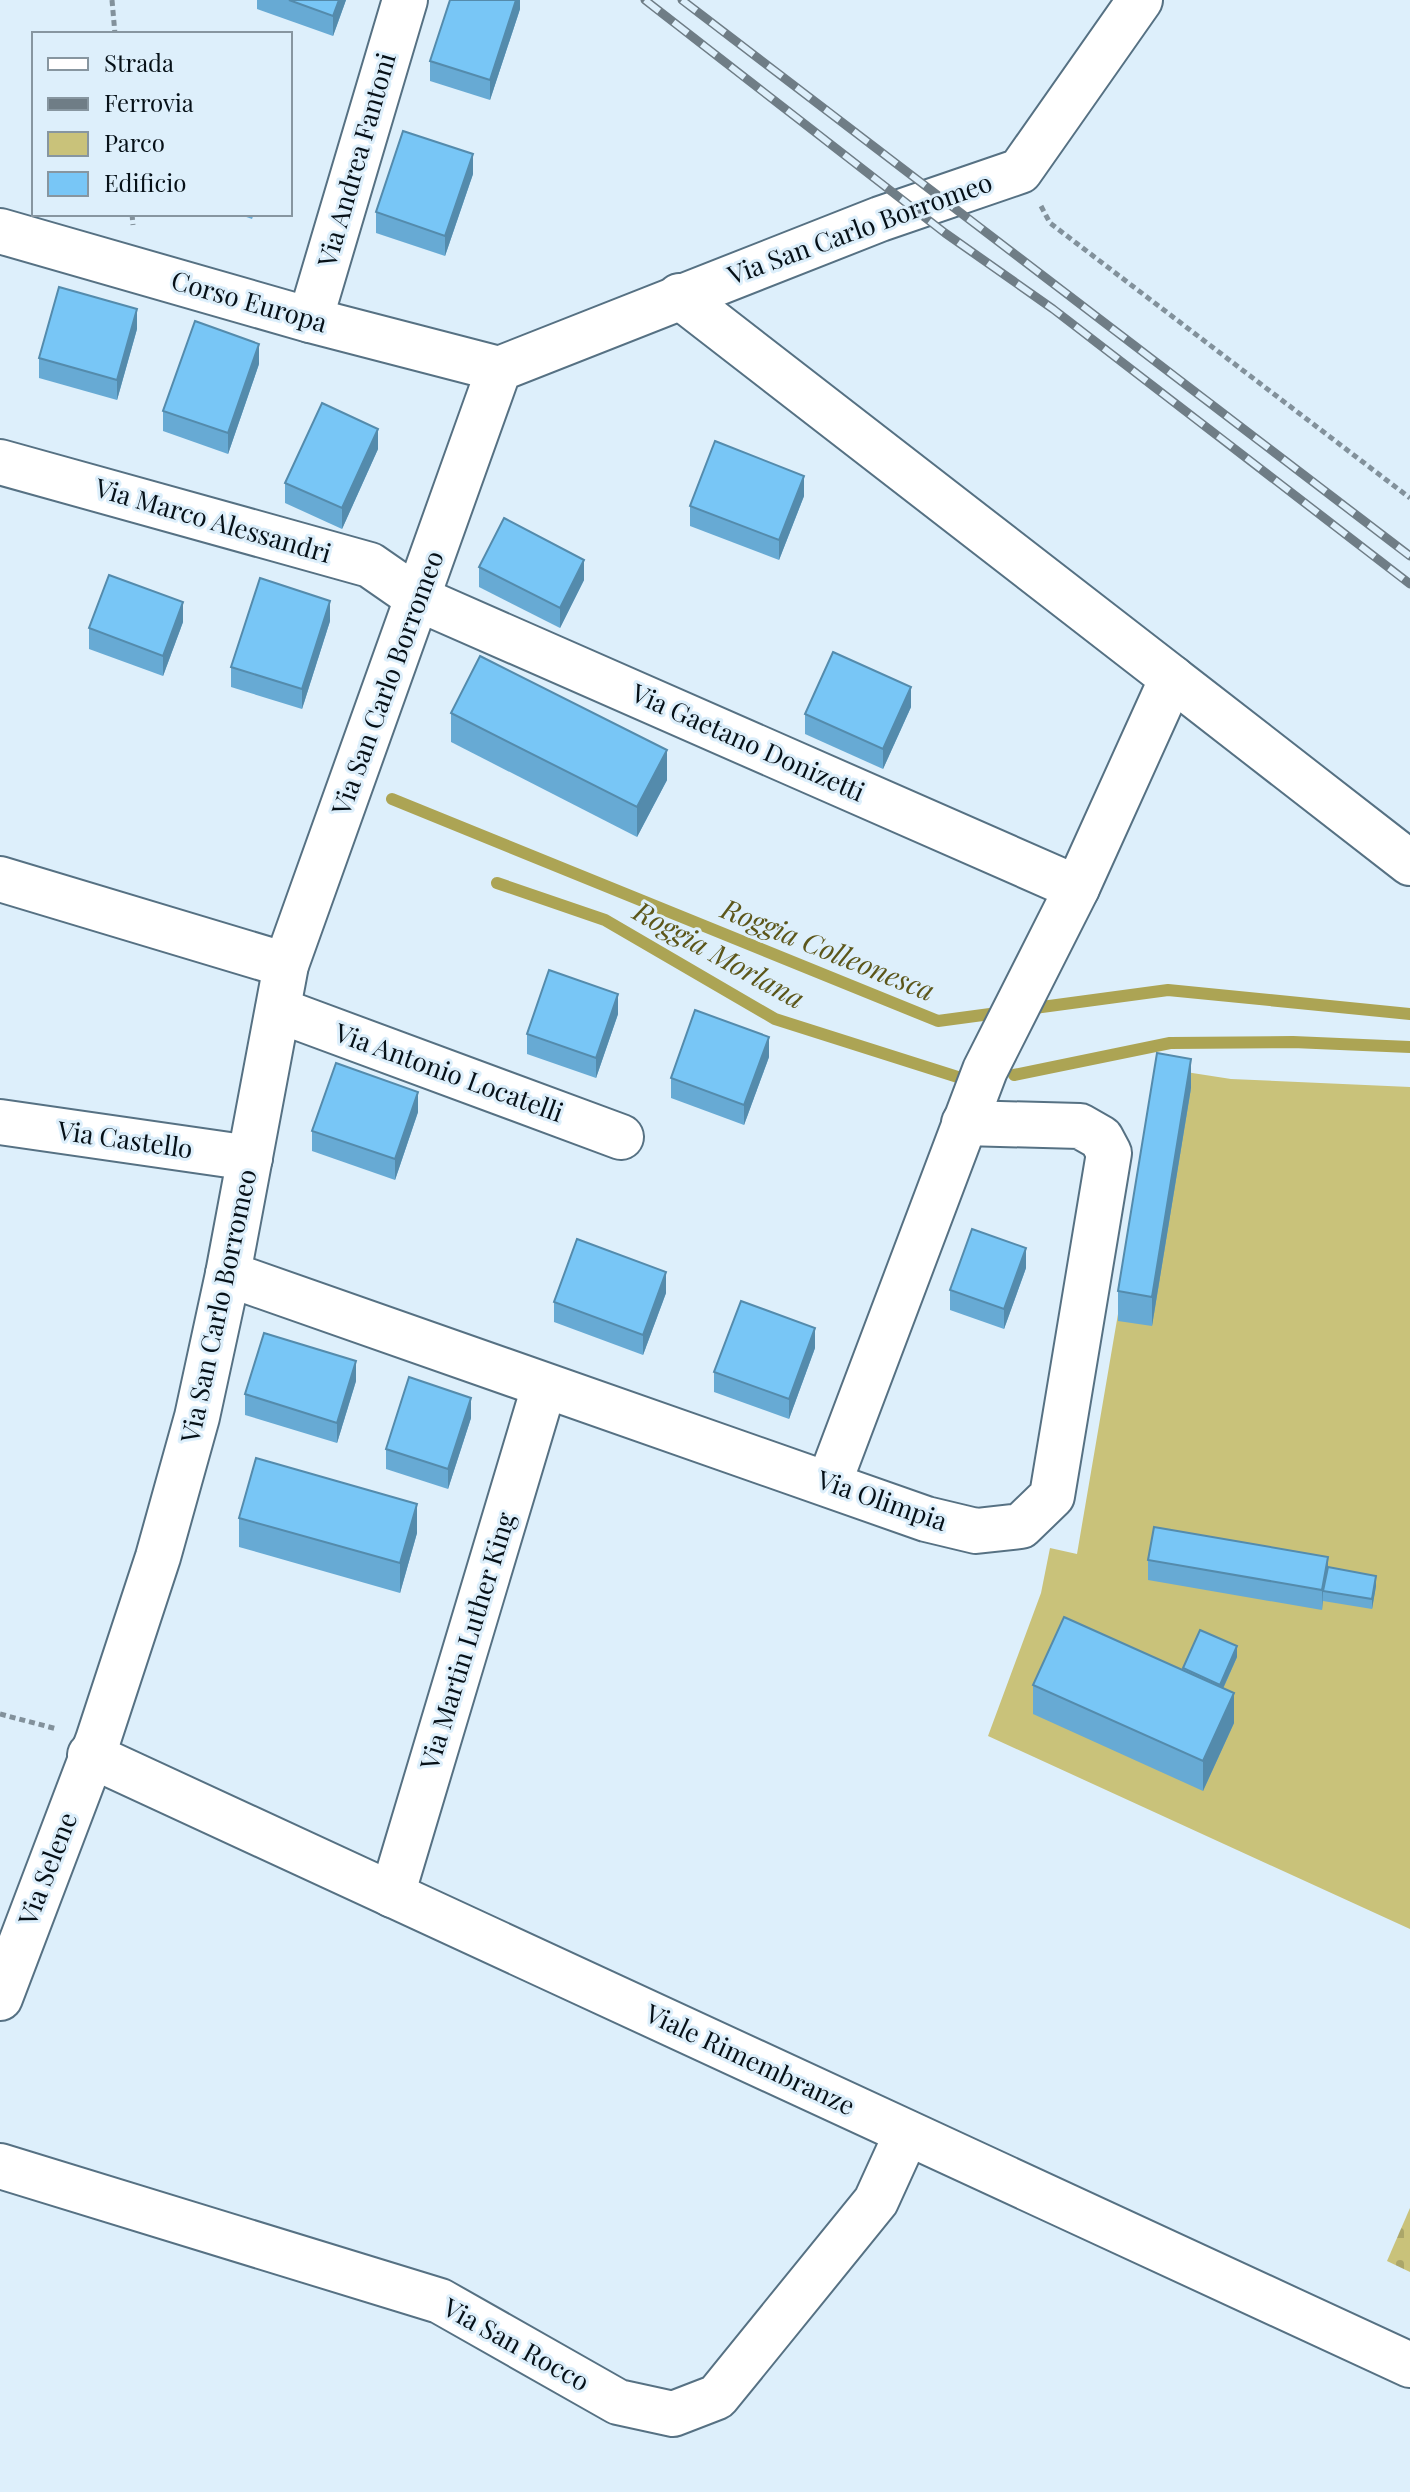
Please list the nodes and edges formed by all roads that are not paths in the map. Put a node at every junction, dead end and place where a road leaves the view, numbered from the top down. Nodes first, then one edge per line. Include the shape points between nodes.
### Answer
1 (405, 0) edge
2 (1140, 0) edge
3 (0, 231) edge
4 (679, 296) junction
5 (310, 320) junction
6 (499, 369) junction
7 (0, 462) edge
8 (419, 599) junction
9 (1172, 678) junction
10 (1410, 863) edge
11 (0, 879) edge
12 (1077, 888) junction
13 (286, 965) junction
14 (278, 1010) junction
15 (0, 1122) edge
16 (964, 1123) junction
17 (621, 1137) dead end
18 (250, 1158) junction
19 (228, 1274) junction
20 (544, 1387) junction
21 (829, 1483) junction
22 (94, 1748) junction
23 (392, 1895) junction
24 (0, 1998) edge
25 (907, 2133) junction
26 (0, 2166) edge
27 (1410, 2365) edge

1 - 5 street, Via Andrea Fantoni
2 - 4 street, Via San Carlo Borromeo via 1020,171
3 - 5 street, Corso Europa
4 - 6 street, Via San Carlo Borromeo
4 - 9 street
5 - 6 street, Corso Europa
6 - 8 street, Via San Carlo Borromeo
7 - 8 street, Via Marco Alessandri via 370,565
8 - 12 street, Via Gaetano Donizetti
8 - 13 street, Via San Carlo Borromeo
9 - 10 street
9 - 12 street
11 - 13 street
12 - 16 street via 985,1070
13 - 14 street, Via San Carlo Borromeo
14 - 17 street, Via Antonio Locatelli
14 - 18 street, Via San Carlo Borromeo
15 - 18 street, Via Castello
16 - 21 street
16 - 21 street, Via Olimpia via 1080,1126 1101,1138 1109,1153 1052,1496 1021,1526 976,1531 926,1519
18 - 19 street, Via San Carlo Borromeo
19 - 20 street, Via Olimpia
19 - 22 street, Via San Carlo Borromeo via 162,1543
20 - 21 street, Via Olimpia
20 - 23 street, Via Martin Luther King
22 - 23 street, Viale Rimembranze
22 - 24 street, Via Selene
23 - 25 street, Viale Rimembranze
25 - 26 street, Via San Rocco via 876,2201 717,2397 673,2414 618,2402 440,2301
25 - 27 street, Viale Rimembranze

